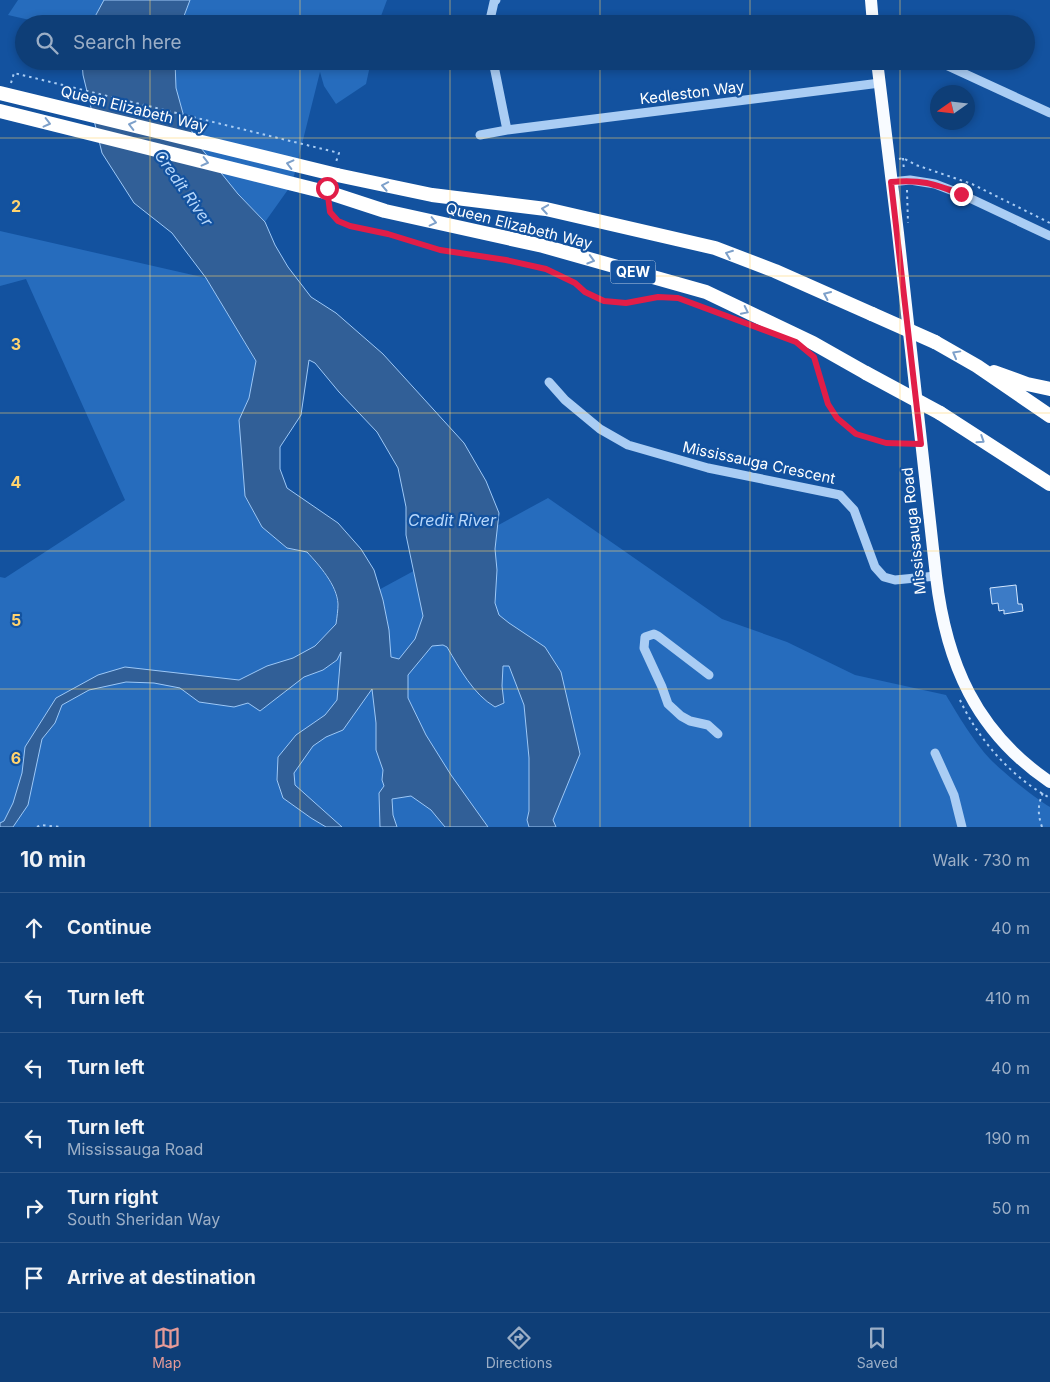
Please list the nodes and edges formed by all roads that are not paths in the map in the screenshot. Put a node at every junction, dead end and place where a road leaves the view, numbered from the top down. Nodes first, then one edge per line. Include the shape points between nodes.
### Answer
1 (496, 0) edge
2 (870, 0) edge
3 (491, 15) edge
4 (872, 15) edge
5 (495, 70) edge
6 (878, 70) edge
7 (957, 70) edge
8 (880, 84) junction
9 (0, 93) edge
10 (0, 111) edge
11 (1050, 113) edge
12 (507, 130) junction
13 (480, 135) dead end
14 (891, 182) junction
15 (1050, 236) edge
16 (977, 366) junction
17 (549, 382) dead end
18 (1050, 389) edge
19 (1050, 416) edge
20 (1050, 485) edge
21 (936, 576) junction
22 (709, 675) dead end
23 (718, 734) dead end
24 (934, 752) dead end
25 (1049, 781) edge
26 (962, 827) edge

1 - 3 street
2 - 4 main road
5 - 12 street
6 - 8 main road, Mississauga Road
7 - 11 street
8 - 12 street, Kedleston Way
8 - 14 main road, Mississauga Road
16 -> 9 highway, Queen Elizabeth Way, bridge via 872,314 715,248 546,209 432,195 337,168
10 -> 20 highway, Queen Elizabeth Way / QEW, bridge via 330,198 543,246 706,292 812,343 940,413
12 - 13 street, Kedleston Way
14 - 15 street via 910,180 934,184
14 - 21 main road, Mississauga Road
16 - 18 highway
16 - 19 highway, Queen Elizabeth Way
17 - 21 street, Mississauga Crescent via 600,429 628,445 708,468 840,495 854,510 875,567 884,577 895,580
21 - 25 main road, Mississauga Road via 946,637 966,689 1000,740
22 - 23 street via 658,636 646,637 644,648 668,704 681,716 708,725
24 - 26 street via 954,795

